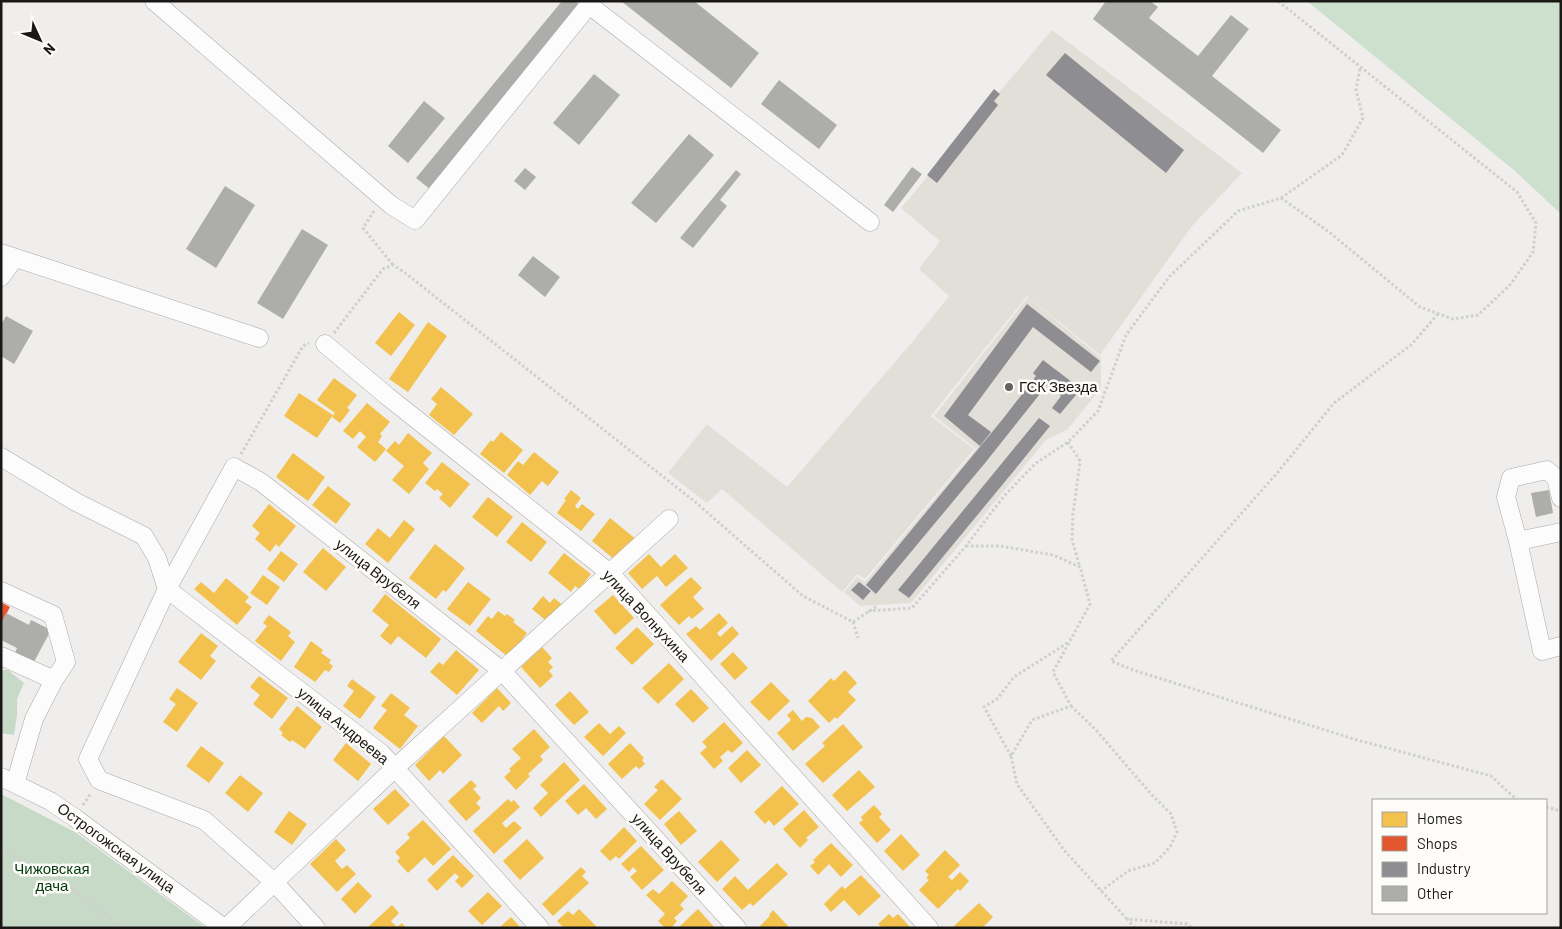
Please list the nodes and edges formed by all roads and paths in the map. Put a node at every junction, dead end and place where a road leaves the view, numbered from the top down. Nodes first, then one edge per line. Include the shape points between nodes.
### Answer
1 (154, 1) edge
2 (1278, 1) edge
3 (586, 3) edge
4 (1360, 68) junction
5 (383, 198) junction
6 (1280, 198) junction
7 (870, 222) dead end
8 (8, 256) edge
9 (393, 266) junction
10 (1, 277) edge
11 (1438, 314) junction
12 (259, 338) dead end
13 (325, 344) junction
14 (1068, 442) junction
15 (1, 457) edge
16 (234, 468) junction
17 (1561, 498) edge
18 (669, 519) dead end
19 (1561, 532) edge
20 (1518, 541) junction
21 (966, 546) junction
22 (1080, 567) junction
23 (610, 573) junction
24 (168, 590) junction
25 (1, 591) edge
26 (877, 606) dead end
27 (868, 612) junction
28 (853, 622) junction
29 (858, 638) dead end
30 (1070, 642) junction
31 (1561, 646) edge
32 (1, 656) edge
33 (501, 670) junction
34 (54, 680) junction
35 (1071, 706) junction
36 (1011, 756) junction
37 (395, 768) junction
38 (8, 780) edge
39 (99, 780) junction
40 (1515, 799) edge
41 (1547, 807) edge
42 (1561, 811) edge
43 (75, 818) junction
44 (1, 848) edge
45 (274, 882) junction
46 (1101, 890) junction
47 (1128, 920) junction
48 (123, 928) edge
49 (225, 928) edge
50 (316, 928) edge
51 (540, 928) edge
52 (737, 928) edge
53 (929, 928) edge
54 (1135, 928) edge
55 (1192, 928) edge

1 - 5 street
2 - 4 path
3 - 5 street via 414,220
3 - 7 street
4 - 6 path via 1356,90 1363,118 1342,155
4 - 11 path via 1517,192 1536,223 1534,252 1511,284 1478,315 1453,319
5 - 9 path via 362,228
6 - 11 path via 1328,232 1420,307
6 - 14 path via 1238,211 1170,276 1126,335 1098,411
8 - 10 street
8 - 12 street
9 - 13 path via 383,269
9 - 28 path via 694,501 803,596
11 - 40 path via 1411,345 1334,403 1278,472 1111,661 1354,739 1491,776
13 - 16 path via 314,341 303,346
13 - 23 street, улица Волнухина
14 - 21 path via 1036,463 1010,489
14 - 22 path via 1080,461 1072,540
15 - 24 street via 76,502 144,536 158,558
16 - 24 street
16 - 33 street, улица Врубеля via 261,482
17 - 20 street via 1556,478 1547,470 1511,478 1506,497
18 - 23 street
19 - 20 street
20 - 31 street via 1542,651
21 - 22 path via 1000,546 1054,555
21 - 27 path via 912,608
22 - 30 path via 1090,604
23 - 33 street
23 - 53 street, улица Волнухина
24 - 37 street, улица Андреева via 381,753
24 - 39 street via 88,759
25 - 34 street via 53,616 66,662
26 - 27 path
27 - 28 path
28 - 29 path
30 - 35 path via 1053,672
30 - 36 path via 1014,678 997,699 984,707
32 - 34 street
33 - 37 street
33 - 52 street, улица Врубеля
34 - 38 street
35 - 36 path via 1032,720
35 - 46 path via 1171,814 1177,832 1170,847 1155,863 1128,870
36 - 46 path via 1017,784 1064,850
37 - 45 street
37 - 51 street, улица Андреева
38 - 43 street, Острогожская улица
39 - 43 path
39 - 45 street via 204,820
41 - 42 path
43 - 49 street, Острогожская улица
44 - 48 path via 59,879
45 - 49 street
45 - 50 street
46 - 47 path
47 - 54 path
47 - 55 path via 1186,924

